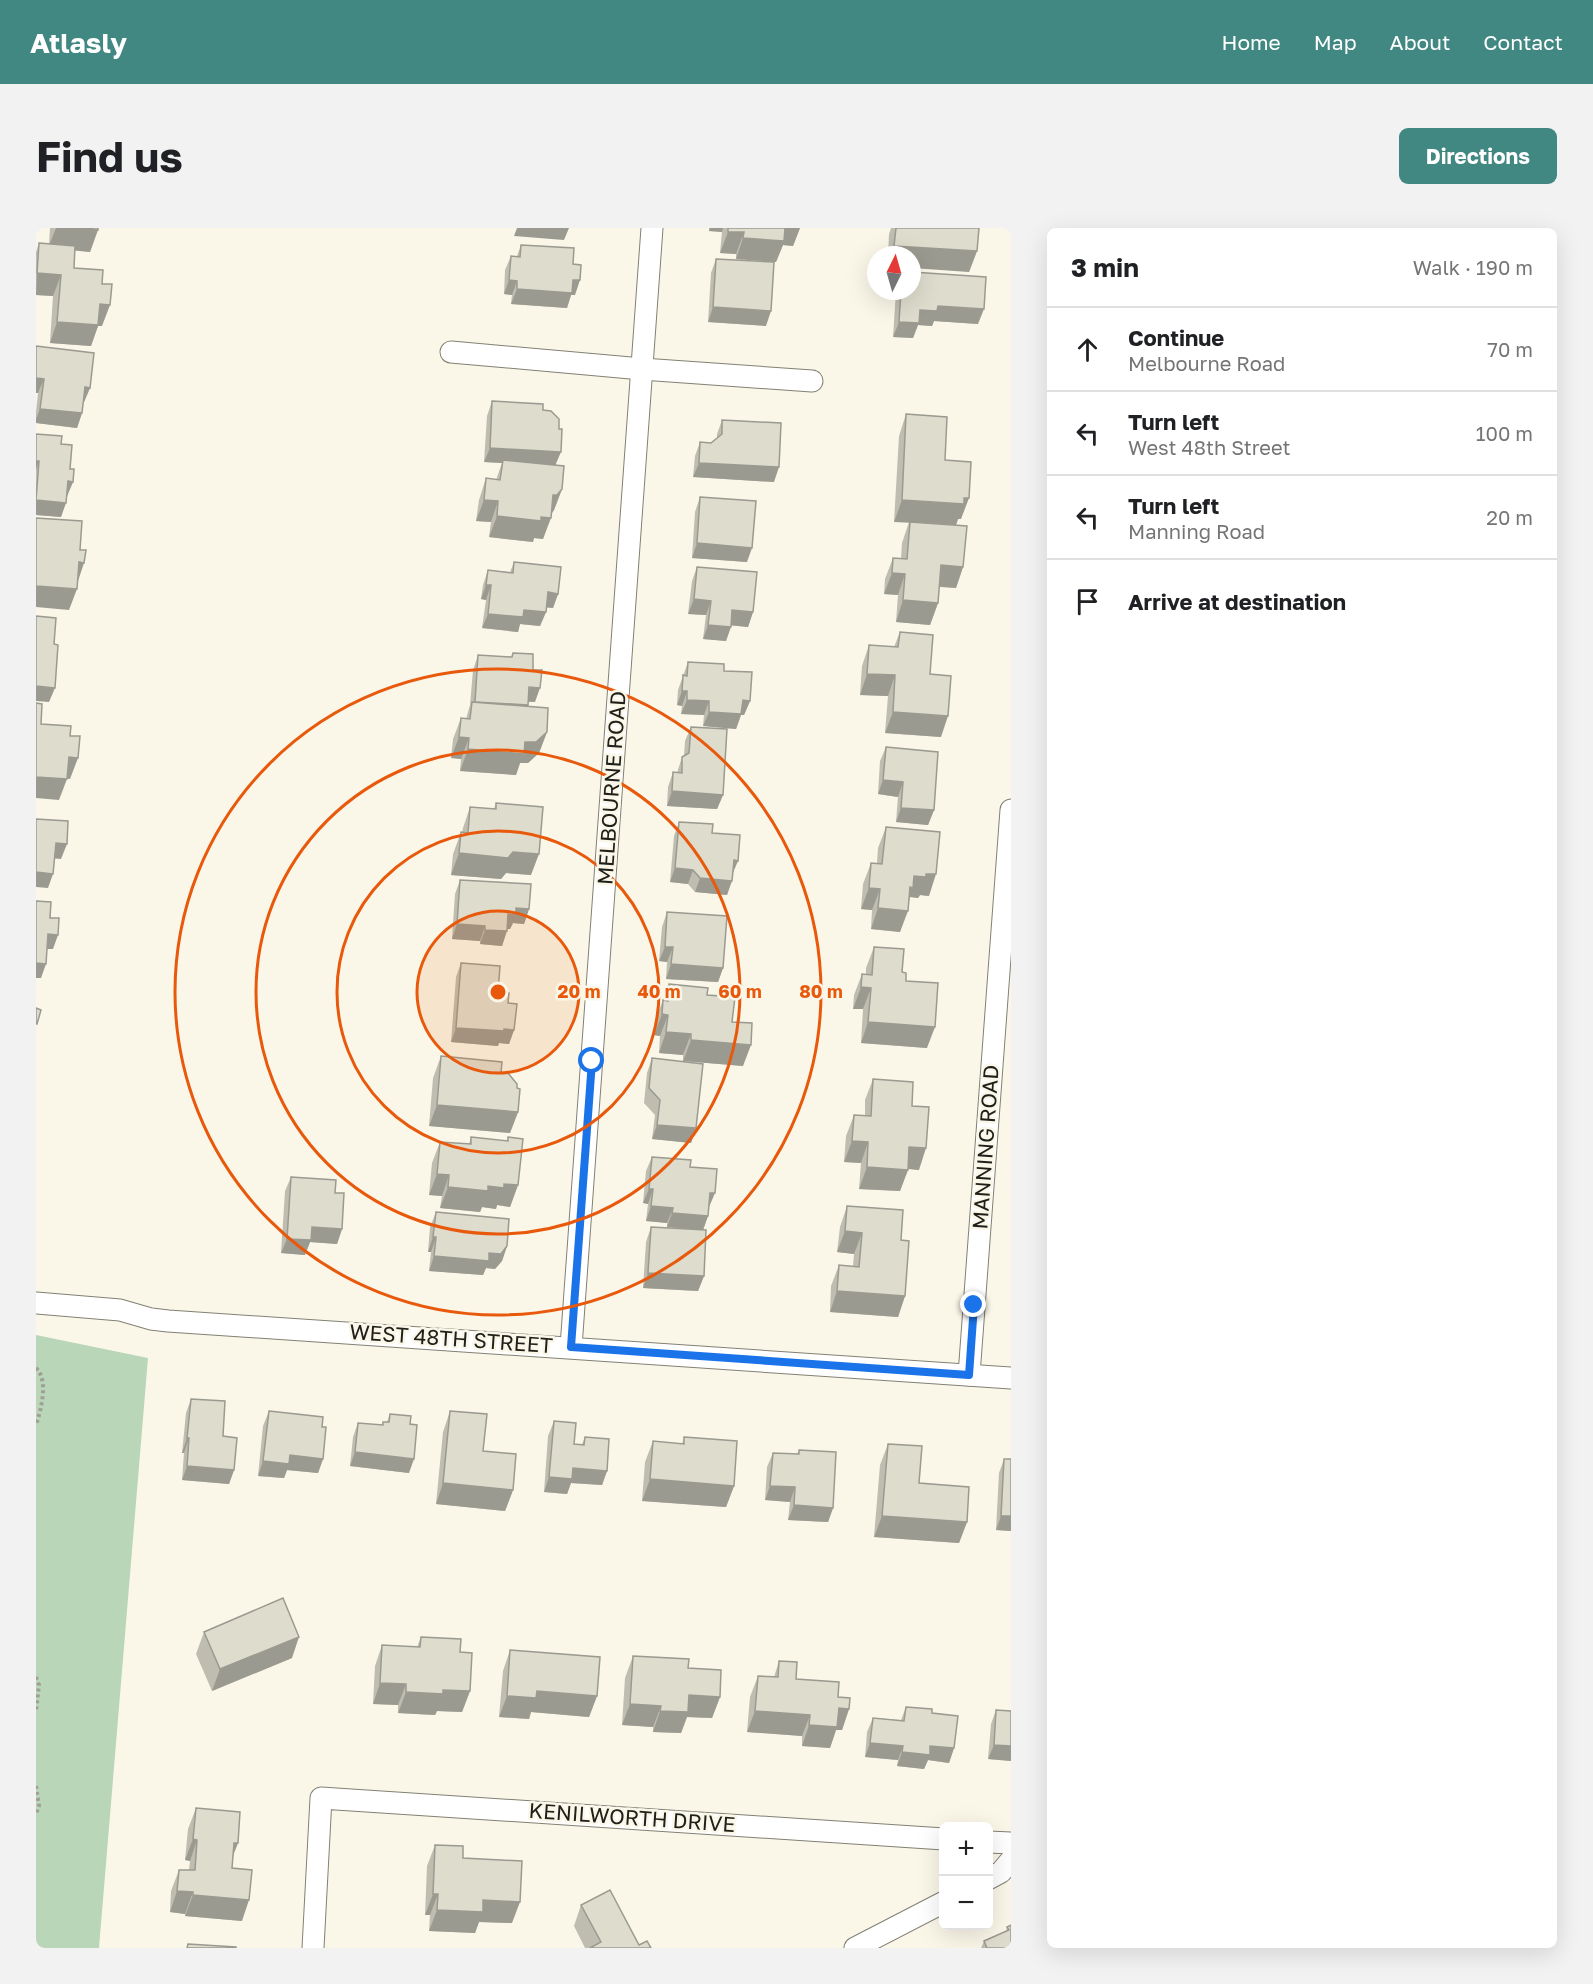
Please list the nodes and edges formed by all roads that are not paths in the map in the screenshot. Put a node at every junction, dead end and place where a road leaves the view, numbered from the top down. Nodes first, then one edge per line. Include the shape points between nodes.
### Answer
1 (652, 228) edge
2 (451, 352) dead end
3 (642, 369) junction
4 (812, 381) dead end
5 (1011, 810) edge
6 (36, 1303) edge
7 (571, 1347) junction
8 (969, 1375) junction
9 (1011, 1378) edge
10 (939, 1839) edge
11 (993, 1842) edge
12 (1011, 1844) edge
13 (1011, 1860) edge
14 (993, 1876) edge
15 (939, 1905) edge
16 (313, 1948) edge
17 (855, 1948) edge

1 - 3 street, MELBOURNE ROAD
2 - 3 street
3 - 4 street
3 - 7 street, MELBOURNE ROAD
5 - 8 street, MANNING ROAD
6 - 7 street, WEST 48TH STREET via 120,1310 168,1321
7 - 8 street, WEST 48TH STREET
8 - 9 street, WEST 48TH STREET
10 - 16 street, KENILWORTH DRIVE via 321,1798
11 - 12 street
13 - 14 street
15 - 17 street

